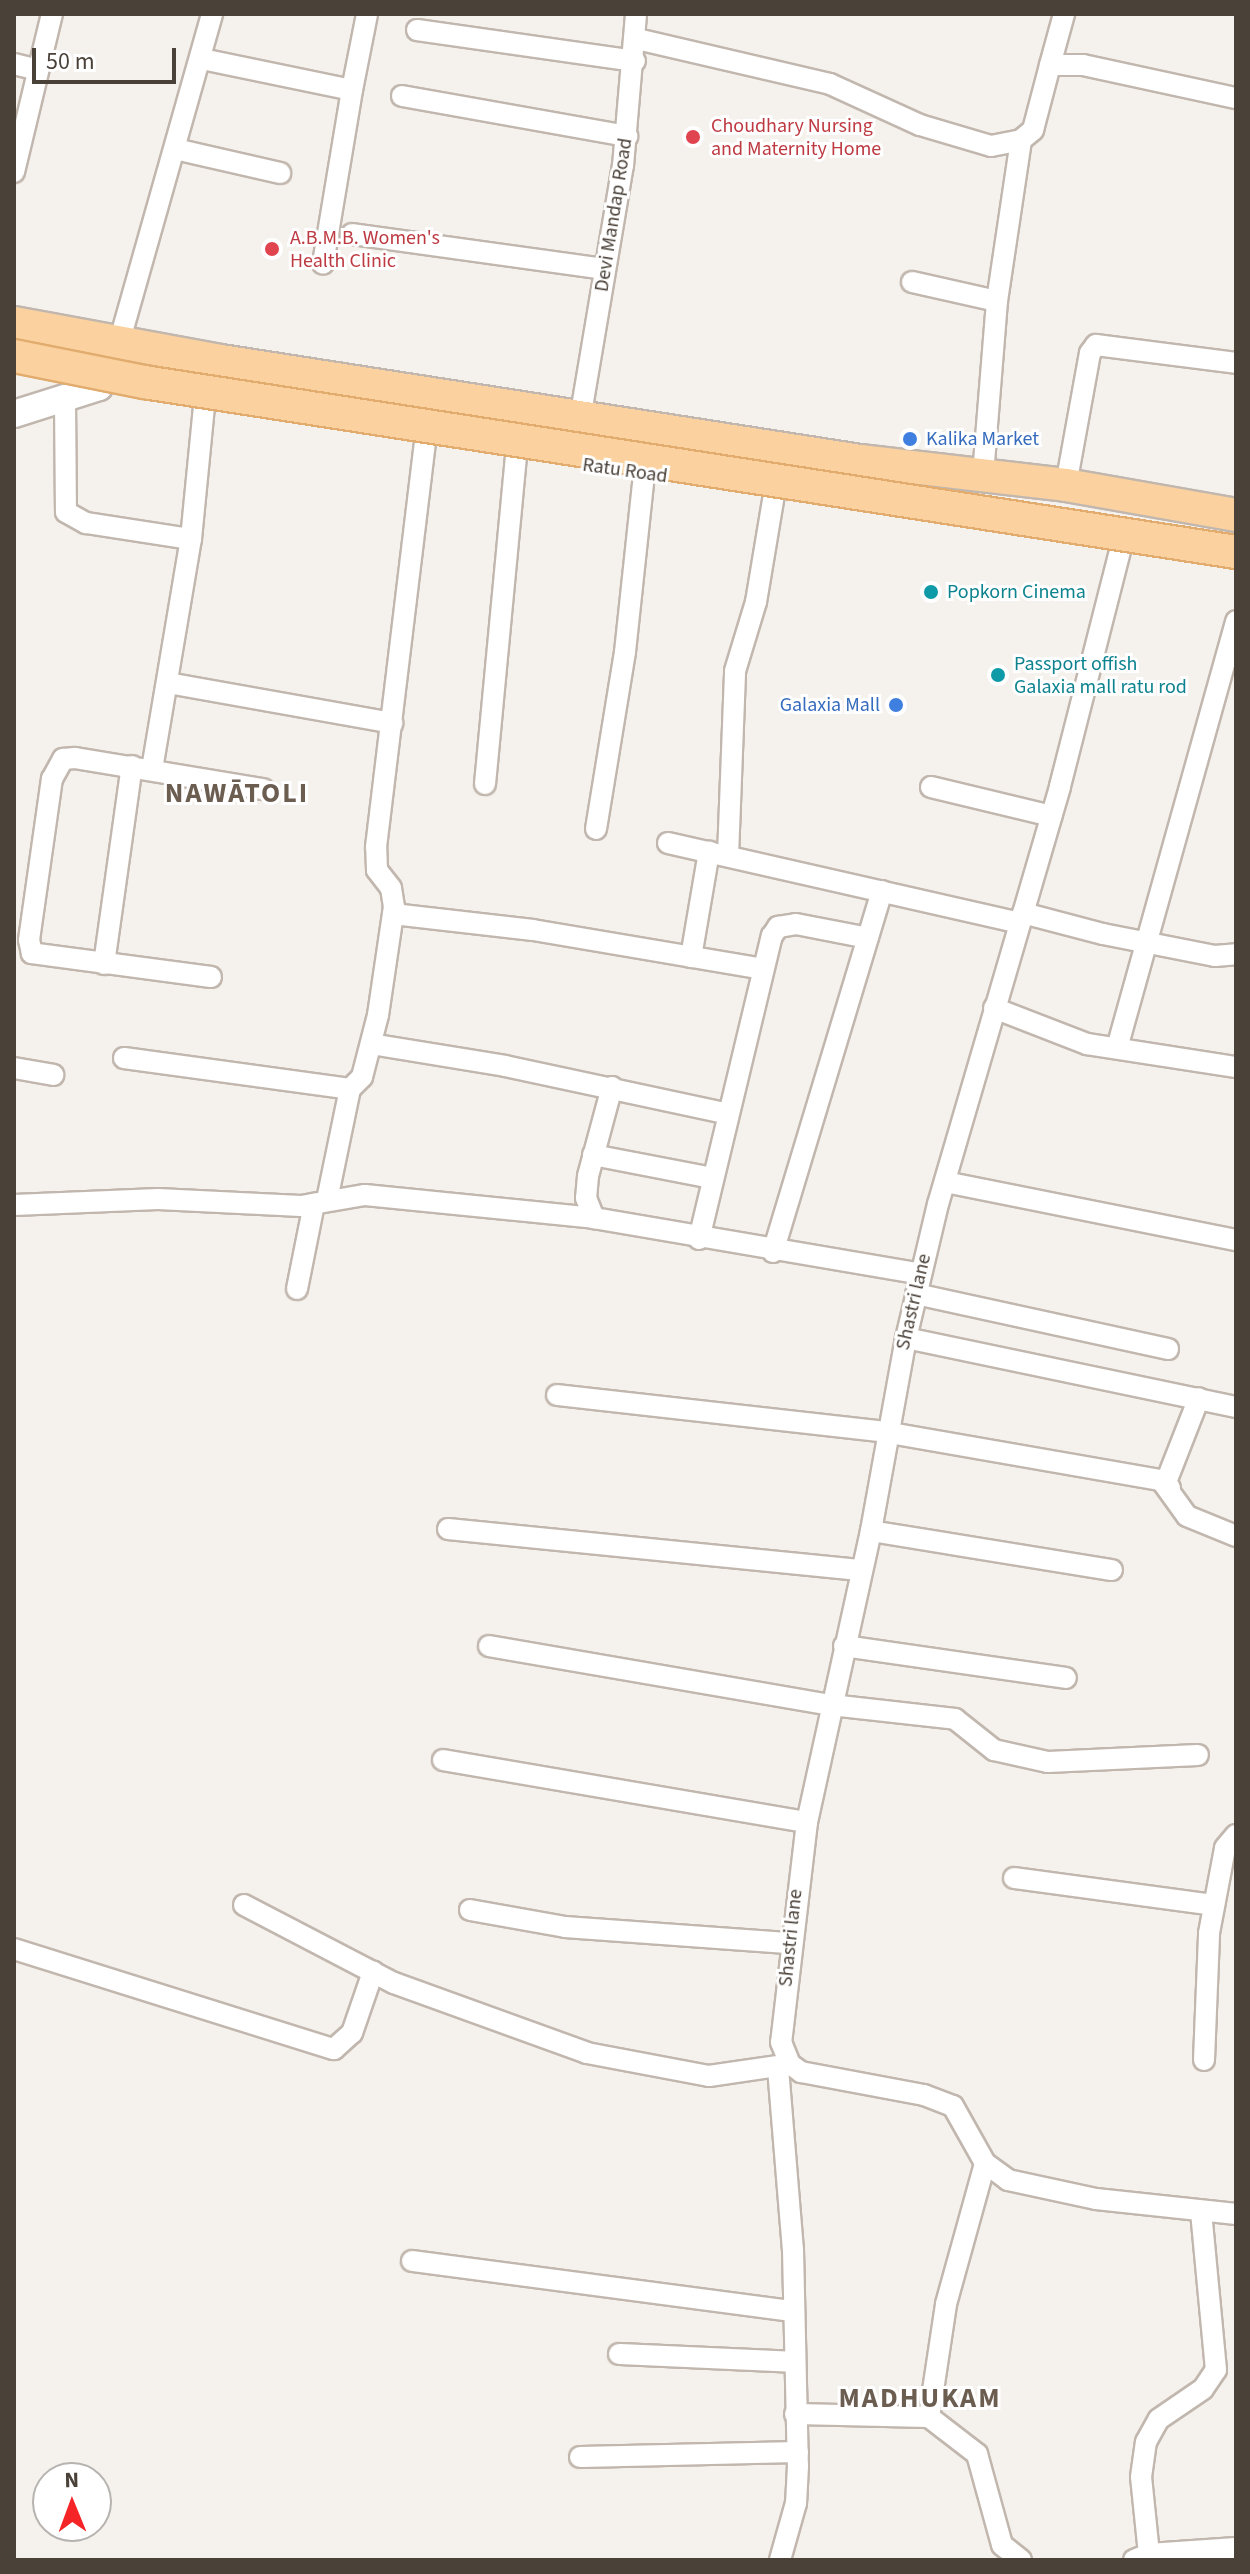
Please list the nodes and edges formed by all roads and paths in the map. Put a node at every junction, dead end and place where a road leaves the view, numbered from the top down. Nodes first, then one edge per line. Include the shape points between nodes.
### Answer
1 (52, 14) edge
2 (212, 14) edge
3 (367, 14) edge
4 (636, 14) edge
5 (1064, 14) edge
6 (417, 30) dead end
7 (637, 39) junction
8 (202, 59) junction
9 (635, 61) junction
10 (14, 64) edge
11 (1050, 65) junction
12 (38, 70) junction
13 (352, 90) junction
14 (402, 96) dead end
15 (1236, 98) edge
16 (627, 136) junction
17 (1021, 140) junction
18 (175, 149) junction
19 (14, 172) edge
20 (280, 173) dead end
21 (352, 234) dead end
22 (323, 264) dead end
23 (605, 269) junction
24 (912, 282) dead end
25 (997, 301) junction
26 (14, 323) edge
27 (14, 337) edge
28 (119, 343) junction
29 (14, 356) edge
30 (1236, 363) edge
31 (14, 370) edge
32 (99, 387) junction
33 (65, 400) junction
34 (204, 407) junction
35 (14, 414) edge
36 (580, 416) junction
37 (425, 441) junction
38 (516, 455) junction
39 (573, 464) junction
40 (644, 474) junction
41 (983, 474) junction
42 (1066, 485) junction
43 (774, 494) junction
44 (1236, 515) edge
45 (1236, 533) edge
46 (191, 539) junction
47 (1121, 547) junction
48 (1236, 552) edge
49 (1236, 567) edge
50 (1236, 621) edge
51 (168, 683) junction
52 (392, 723) junction
53 (142, 767) junction
54 (485, 784) dead end
55 (931, 787) dead end
56 (263, 789) dead end
57 (1052, 816) junction
58 (596, 829) dead end
59 (668, 843) dead end
60 (718, 854) junction
61 (882, 891) junction
62 (393, 914) junction
63 (1022, 918) junction
64 (868, 938) junction
65 (1145, 942) junction
66 (1236, 954) edge
67 (691, 957) junction
68 (104, 964) junction
69 (763, 969) junction
70 (211, 977) dead end
71 (994, 1008) junction
72 (371, 1044) junction
73 (1117, 1048) junction
74 (124, 1058) dead end
75 (1236, 1067) edge
76 (14, 1068) edge
77 (53, 1075) dead end
78 (612, 1087) junction
79 (350, 1089) junction
80 (728, 1114) junction
81 (593, 1155) junction
82 (713, 1178) junction
83 (945, 1182) junction
84 (321, 1202) junction
85 (14, 1205) edge
86 (594, 1218) junction
87 (699, 1239) junction
88 (1236, 1240) edge
89 (773, 1252) junction
90 (918, 1284) junction
91 (297, 1289) dead end
92 (906, 1338) junction
93 (1168, 1349) dead end
94 (557, 1395) dead end
95 (1199, 1398) junction
96 (1236, 1407) edge
97 (885, 1432) junction
98 (1170, 1488) junction
99 (448, 1529) dead end
100 (871, 1531) junction
101 (1236, 1536) edge
102 (862, 1570) junction
103 (1112, 1570) dead end
104 (489, 1646) dead end
105 (844, 1646) junction
106 (1066, 1678) dead end
107 (831, 1705) junction
108 (1198, 1755) dead end
109 (443, 1760) dead end
110 (807, 1822) junction
111 (1236, 1835) edge
112 (1014, 1878) dead end
113 (244, 1905) dead end
114 (1214, 1905) junction
115 (470, 1910) dead end
116 (790, 1943) junction
117 (14, 1949) edge
118 (373, 1972) junction
119 (1204, 2060) dead end
120 (787, 2067) junction
121 (985, 2163) junction
122 (1201, 2211) junction
123 (1236, 2214) edge
124 (412, 2261) dead end
125 (792, 2311) junction
126 (619, 2354) dead end
127 (793, 2362) junction
128 (795, 2414) junction
129 (929, 2417) junction
130 (798, 2452) junction
131 (580, 2457) dead end
132 (1236, 2548) edge
133 (1213, 2556) edge
134 (1142, 2557) edge
135 (780, 2560) edge
136 (1021, 2560) edge

1 - 12 street
2 - 8 street
3 - 13 street
4 - 7 street, Devi Mandap Road
5 - 11 street
6 - 9 street
7 - 9 street, Devi Mandap Road
7 - 17 street via 830,84 969,143 991,146
8 - 13 street
8 - 18 street
9 - 16 street, Devi Mandap Road
10 - 12 street
11 - 15 street via 1083,65
11 - 17 street via 1033,130
12 - 19 street
13 - 22 street
14 - 16 street
16 - 23 street, Devi Mandap Road
17 - 25 street
18 - 20 street
18 - 28 street
21 - 23 street
23 - 36 street, Devi Mandap Road
24 - 25 street
25 - 41 street
26 - 28 main road
27 - 45 main road via 147,364
28 - 32 street
28 - 36 main road
29 - 48 main road, bridge via 144,382
30 - 42 street via 1096,345 1090,353
31 - 32 main road, Ratu Road
32 - 33 street
32 - 34 main road, Ratu Road
33 - 35 street
33 - 46 street via 66,512 86,523
34 - 37 main road, Ratu Road
34 - 46 street
36 - 39 street, Devi Mandap Road
36 - 41 main road via 860,461
37 - 38 main road, Ratu Road
37 - 52 street
38 - 39 main road, Ratu Road
38 - 54 street
39 - 40 main road, Ratu Road
40 - 43 main road, Ratu Road
40 - 58 street via 625,652
41 - 42 main road
42 - 44 main road
43 - 47 main road, Ratu Road
43 - 60 street via 756,602 735,671
46 - 51 street
47 - 49 main road, Ratu Road
47 - 57 street, Shastri lane
50 - 65 street
51 - 52 street
51 - 53 street
52 - 62 street via 375,862 394,896
53 - 56 street
53 - 68 street
53 - 68 street via 75,758 56,767 29,940 32,953
55 - 57 street
57 - 63 street, Shastri lane
59 - 60 street
60 - 61 street
60 - 67 street
61 - 63 street
61 - 64 street
62 - 67 street
62 - 72 street
63 - 65 street
63 - 71 street, Shastri lane
64 - 69 street via 787,924 772,936
64 - 89 street
65 - 66 street via 1215,956
65 - 73 street
67 - 69 street
68 - 70 street
69 - 80 street
71 - 73 street via 1056,1035
71 - 83 street, Shastri lane
72 - 78 street
72 - 79 street via 362,1077
73 - 75 street
74 - 79 street
76 - 77 street
78 - 80 street
78 - 81 street
79 - 84 street
80 - 82 street
81 - 82 street
81 - 86 street via 586,1198
82 - 87 street
83 - 88 street
83 - 90 street, Shastri lane
84 - 85 street via 158,1199
84 - 86 street via 365,1195
84 - 91 street
86 - 87 street
87 - 89 street
89 - 90 street
90 - 92 street, Shastri lane
90 - 93 street
92 - 95 street
92 - 97 street, Shastri lane
94 - 97 street
95 - 96 street
95 - 98 street via 1166,1482
97 - 98 street via 1161,1480
97 - 100 street, Shastri lane
98 - 101 street via 1187,1516
99 - 102 street
100 - 102 street, Shastri lane
100 - 103 street
102 - 105 street, Shastri lane
104 - 107 street
105 - 106 street
105 - 107 street, Shastri lane
107 - 108 street via 955,1719 994,1750 1048,1762
107 - 110 street, Shastri lane
109 - 110 street
110 - 116 street, Shastri lane
111 - 114 street via 1225,1848
112 - 114 street
113 - 118 street
114 - 119 street
115 - 116 street via 565,1927
116 - 120 street, Shastri lane via 781,2042
117 - 118 street via 334,2049 352,2033
118 - 120 street via 504,2027 587,2053 709,2076
120 - 121 street via 924,2095 953,2106
120 - 125 street, Shastri lane
121 - 122 street via 1008,2180 1043,2190
121 - 129 street via 946,2304
122 - 123 street
122 - 134 street via 1216,2370 1203,2389 1159,2419 1146,2442
124 - 125 street
125 - 127 street, Shastri lane
126 - 127 street
127 - 128 street, Shastri lane
128 - 129 street
128 - 130 street, Shastri lane
129 - 136 street via 977,2454 1002,2545
130 - 131 street
130 - 135 street, Shastri lane via 796,2503
132 - 133 street
133 - 134 street

